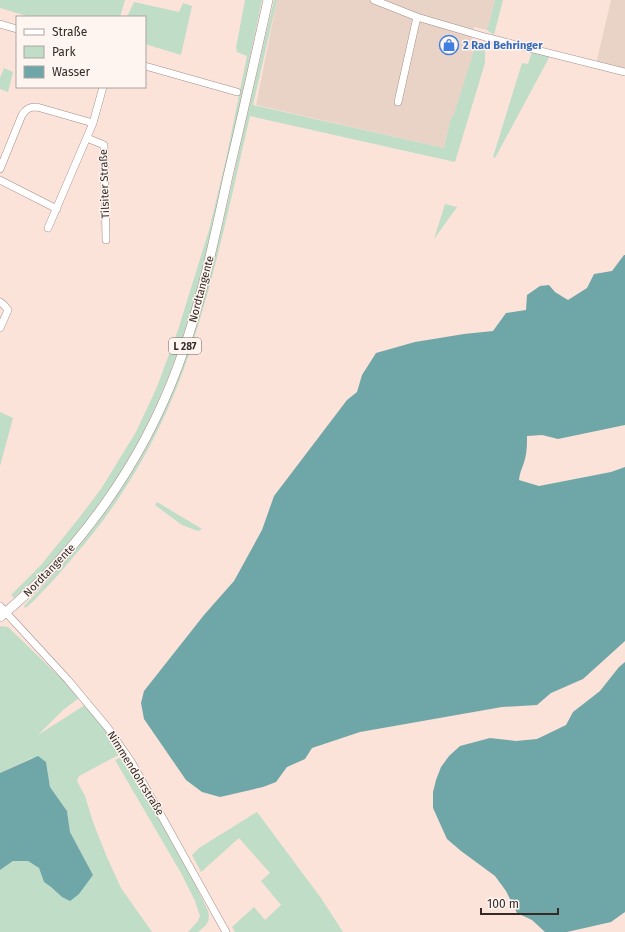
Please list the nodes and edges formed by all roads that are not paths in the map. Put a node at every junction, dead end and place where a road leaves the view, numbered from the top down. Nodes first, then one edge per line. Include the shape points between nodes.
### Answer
1 (268, 0) edge
2 (374, 0) edge
3 (417, 17) junction
4 (0, 24) edge
5 (16, 29) edge
6 (146, 66) edge
7 (625, 72) edge
8 (103, 88) edge
9 (237, 92) dead end
10 (398, 102) dead end
11 (93, 123) junction
12 (87, 138) junction
13 (0, 169) edge
14 (0, 180) edge
15 (57, 209) junction
16 (48, 228) dead end
17 (106, 240) dead end
18 (2, 303) edge
19 (0, 328) edge
20 (2, 612) edge
21 (226, 932) edge

1 - 20 main road, Nordtangente / L 287 via 207,269 185,345 169,388 150,430 126,473 96,516 35,585
2 - 3 street
3 - 7 street via 492,39
3 - 10 street
4 - 5 street
6 - 9 street
8 - 11 street, Tilsiter Straße
11 - 12 street, Tilsiter Straße
11 - 13 street via 30,107 22,115
12 - 15 street, Tilsiter Straße
12 - 17 street, Tilsiter Straße via 104,145
14 - 15 street
15 - 16 street, Tilsiter Straße
18 - 19 street via 8,310
20 - 21 street, Nimmendohrstraße via 88,702 124,752 164,818

